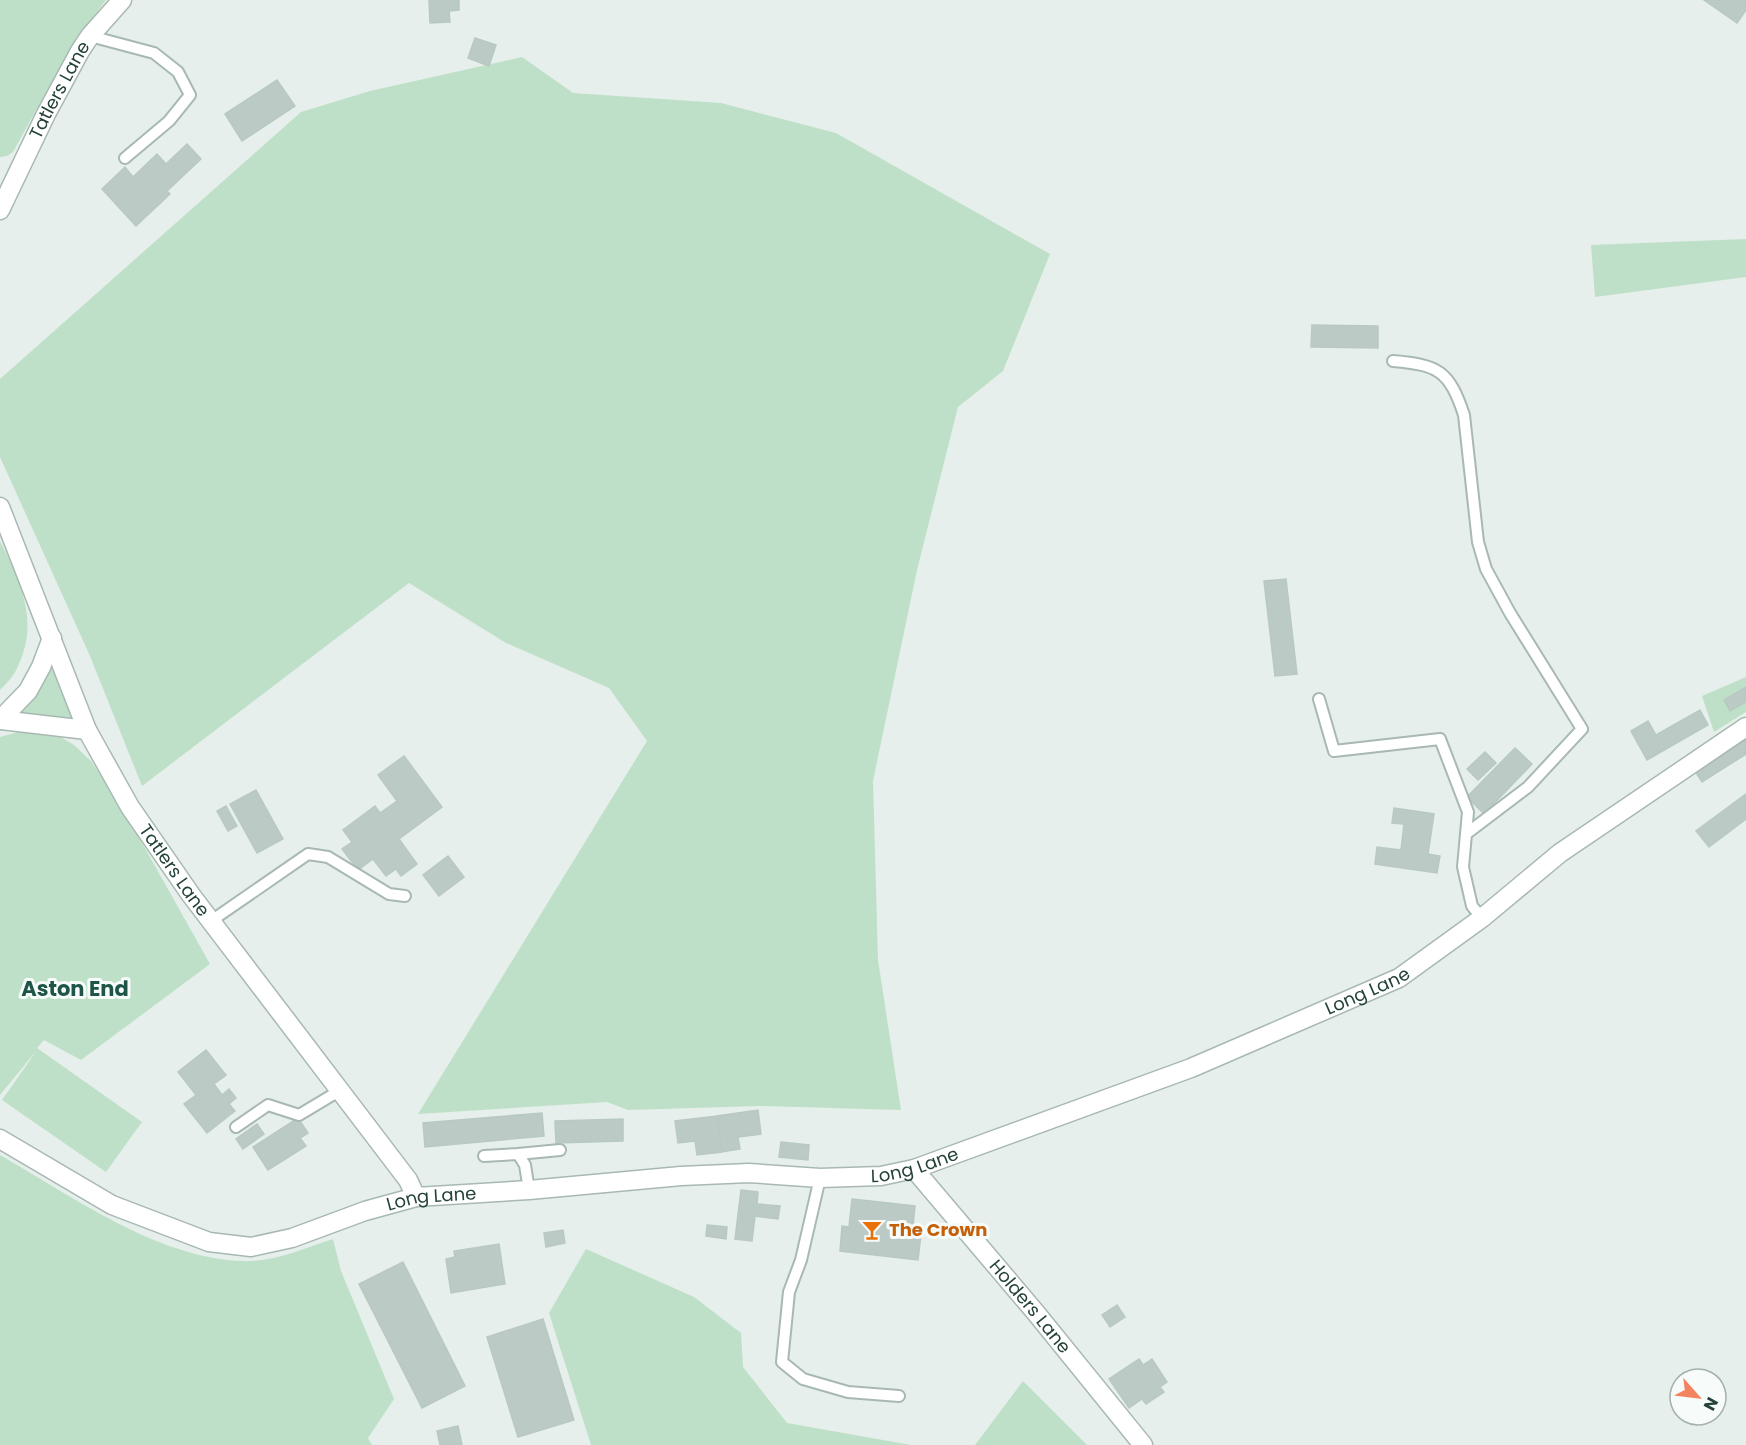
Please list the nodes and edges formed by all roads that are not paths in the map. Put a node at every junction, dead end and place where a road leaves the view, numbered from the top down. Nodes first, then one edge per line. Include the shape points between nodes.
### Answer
1 (122, 0) edge
2 (90, 36) junction
3 (125, 158) dead end
4 (5, 185) edge
5 (0, 210) edge
6 (1393, 361) dead end
7 (0, 507) edge
8 (52, 638) junction
9 (1319, 699) dead end
10 (0, 720) edge
11 (1746, 727) edge
12 (87, 730) junction
13 (1466, 834) junction
14 (405, 896) dead end
15 (1482, 918) junction
16 (211, 921) junction
17 (339, 1091) junction
18 (236, 1126) dead end
19 (0, 1139) edge
20 (560, 1150) dead end
21 (518, 1154) junction
22 (484, 1156) dead end
23 (914, 1169) junction
24 (820, 1178) junction
25 (529, 1190) junction
26 (416, 1197) junction
27 (899, 1396) dead end
28 (1143, 1445) edge

1 - 2 street, Tatlers Lane
2 - 3 lane via 154,53 178,72 190,95 169,120
2 - 4 street, Tatlers Lane
4 - 5 street, Tatlers Lane
6 - 13 lane via 1430,367 1450,382 1458,396 1464,415 1478,542 1486,569 1582,729 1528,787
7 - 8 street, Tatlers Lane
8 - 10 street via 28,691
8 - 12 street, Tatlers Lane
9 - 13 lane via 1334,752 1440,739 1468,812
10 - 12 street
11 - 15 street, Long Lane via 1560,853
12 - 16 street, Tatlers Lane via 130,807
13 - 15 lane via 1463,867 1472,906
14 - 16 lane via 389,894 328,857 308,854
15 - 23 street, Long Lane via 1399,978 1191,1068
16 - 17 street, Tatlers Lane
17 - 18 lane via 299,1115 268,1105
17 - 26 street, Tatlers Lane via 408,1180
19 - 26 street, Long Lane via 112,1205 209,1242 251,1247 292,1238
20 - 21 lane
21 - 22 lane
21 - 25 lane via 525,1165
23 - 24 street, Long Lane via 881,1176
23 - 28 street, Holders Lane
24 - 25 street, Long Lane via 750,1173
24 - 27 lane via 801,1260 789,1292 782,1362 803,1379 848,1392
25 - 26 street, Long Lane

